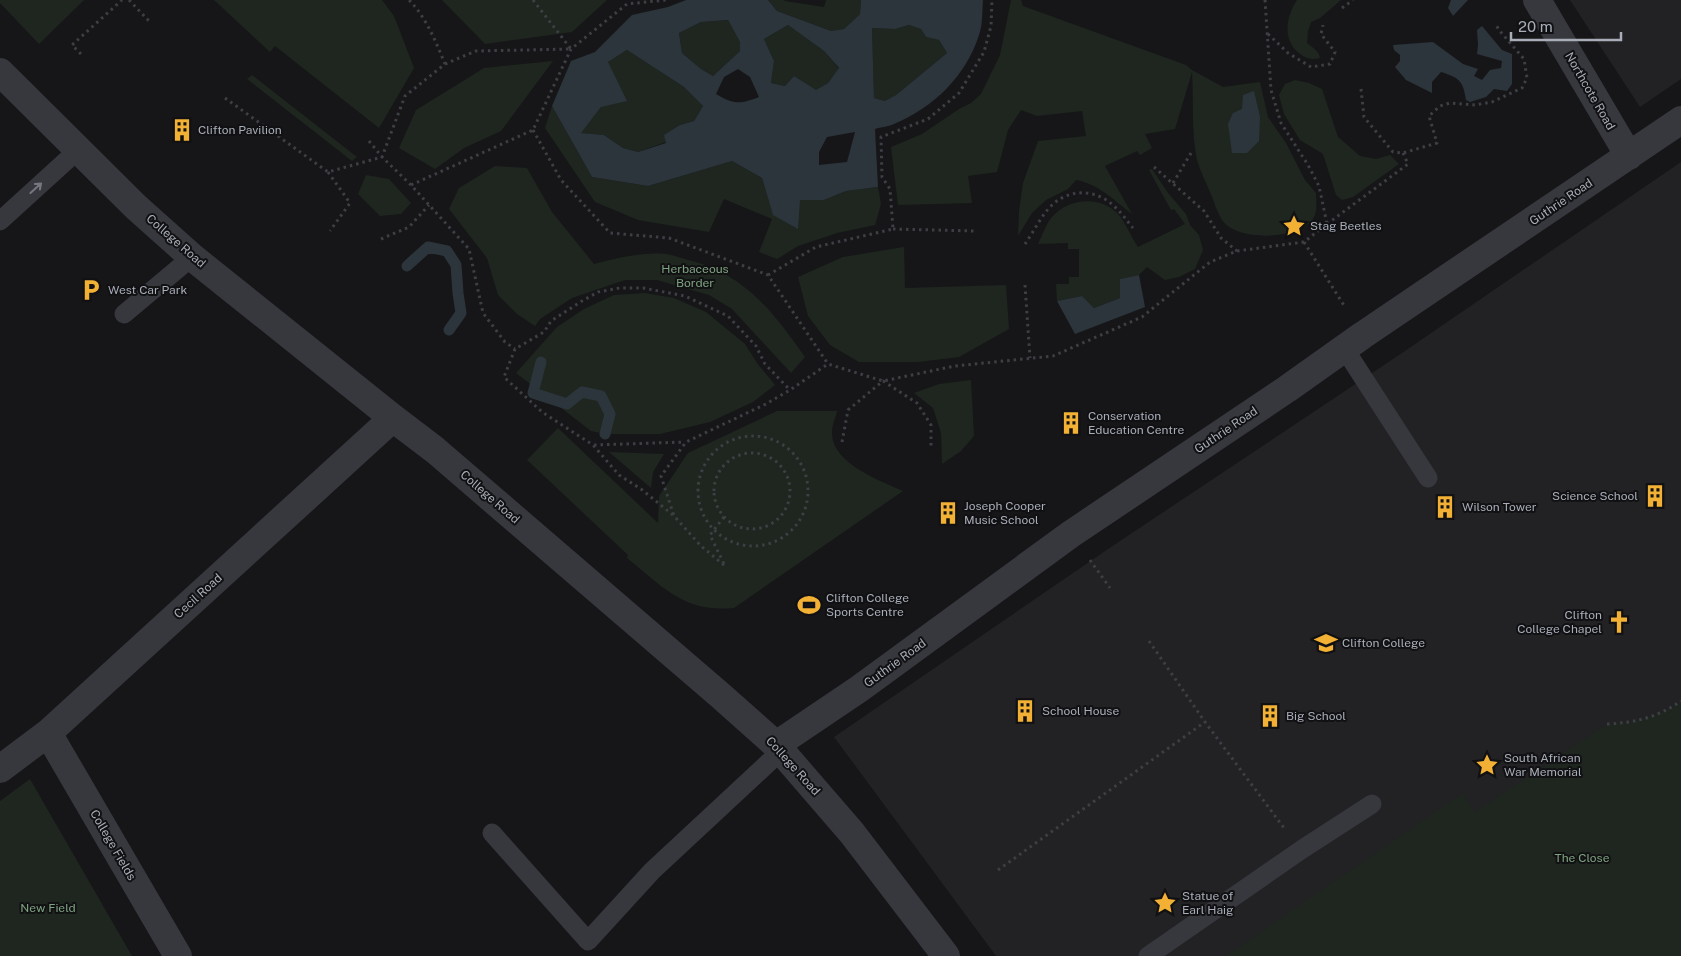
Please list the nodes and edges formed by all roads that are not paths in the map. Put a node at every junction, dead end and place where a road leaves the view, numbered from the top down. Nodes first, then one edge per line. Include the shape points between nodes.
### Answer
1 (1537, 0) edge
2 (0, 72) edge
3 (1681, 120) edge
4 (78, 150) junction
5 (1629, 156) junction
6 (0, 221) edge
7 (192, 257) junction
8 (124, 314) dead end
9 (1353, 341) junction
10 (393, 418) junction
11 (1428, 478) dead end
12 (48, 733) junction
13 (779, 748) junction
14 (0, 768) edge
15 (1372, 804) dead end
16 (492, 833) dead end
17 (944, 955) edge
18 (178, 956) edge
19 (1148, 956) edge

1 - 5 street, Northcote Road
2 - 4 street, College Road
3 - 5 street, Guthrie Road
6 -> 4 lane
4 - 7 street, College Road
5 - 9 street, Guthrie Road
7 - 8 lane
7 - 10 street, College Road
9 - 11 lane
9 - 13 street, Guthrie Road via 1072,534
10 - 12 street, Cecil Road
10 - 13 street, College Road via 435,450
12 - 14 street, Cecil Road
12 - 18 street, College Fields
13 - 16 lane via 652,871 588,941
13 - 17 street, College Road via 852,833
15 - 19 lane

